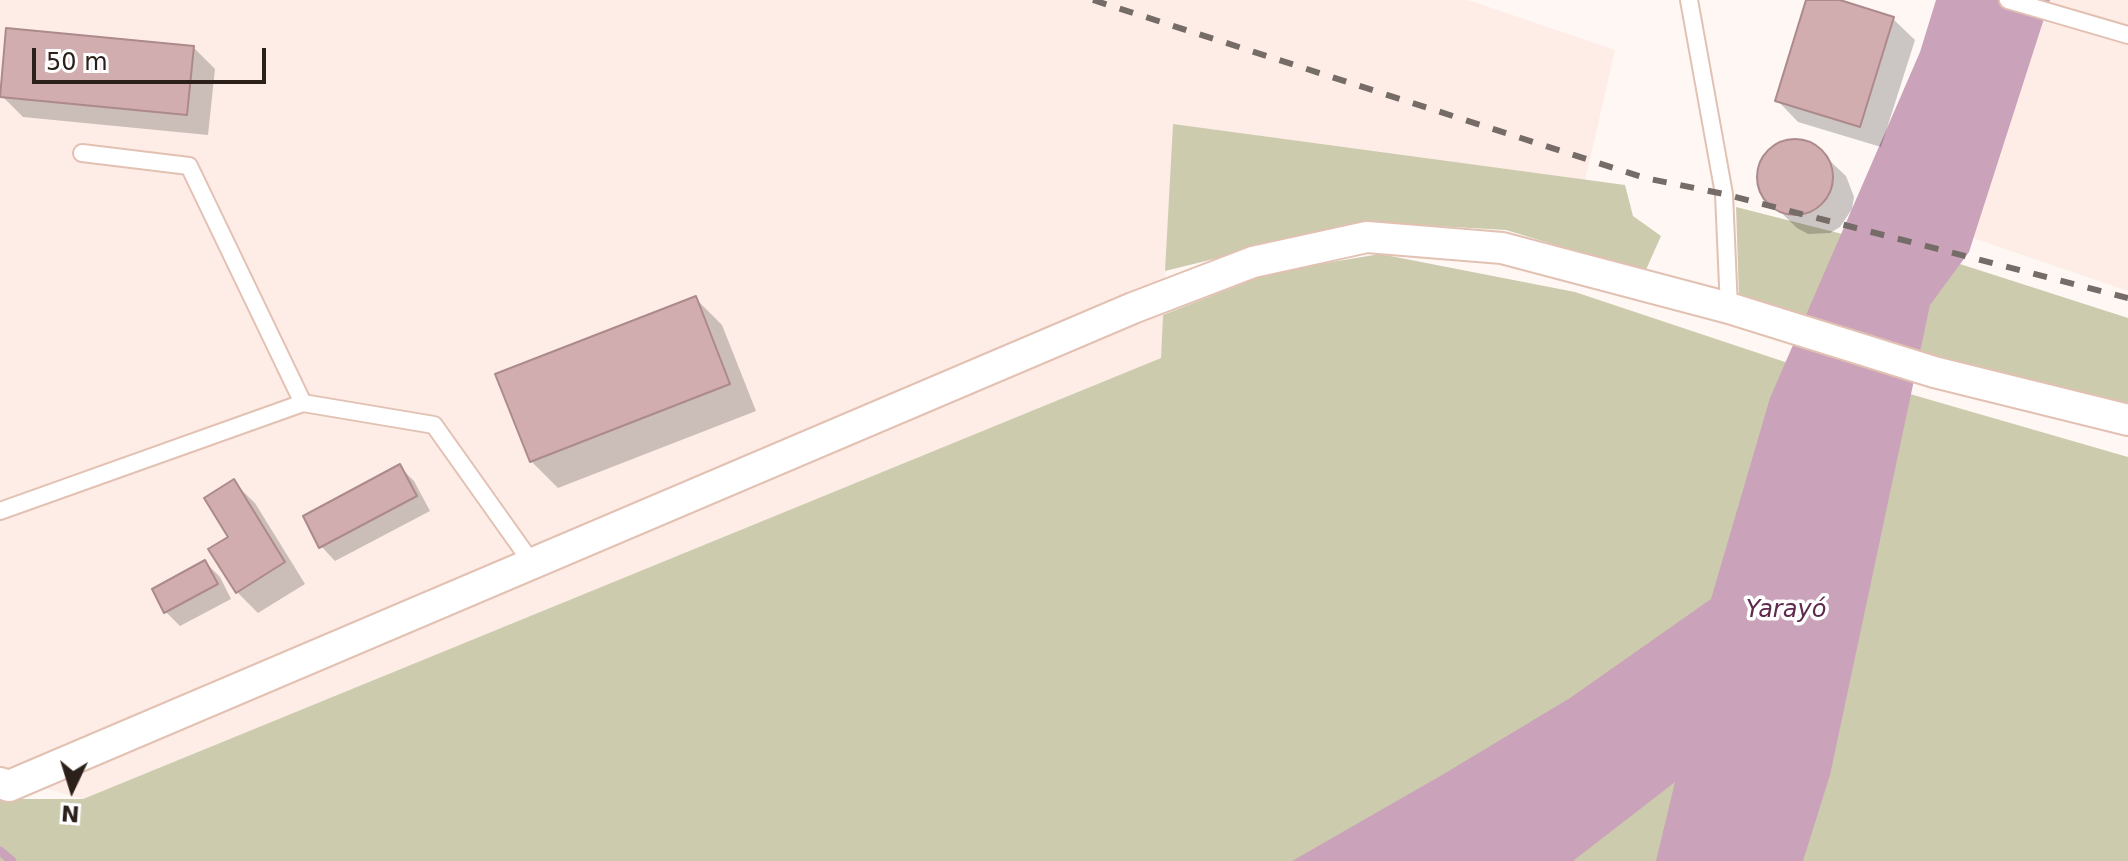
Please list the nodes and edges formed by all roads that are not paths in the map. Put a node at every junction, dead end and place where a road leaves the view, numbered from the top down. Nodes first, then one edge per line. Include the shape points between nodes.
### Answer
1 (1689, 0) edge
2 (2008, 0) edge
3 (2125, 34) edge
4 (82, 153) dead end
5 (1729, 308) junction
6 (303, 403) junction
7 (2128, 420) edge
8 (0, 511) edge
9 (532, 563) junction
10 (0, 783) edge

1 - 5 lane via 1724,194
2 - 3 lane
4 - 6 lane via 189,166
5 - 7 street via 1934,372
5 - 9 street via 1502,248 1352,240 1253,262 1133,308
6 - 8 lane
6 - 9 lane via 434,425
9 - 10 street via 9,786

